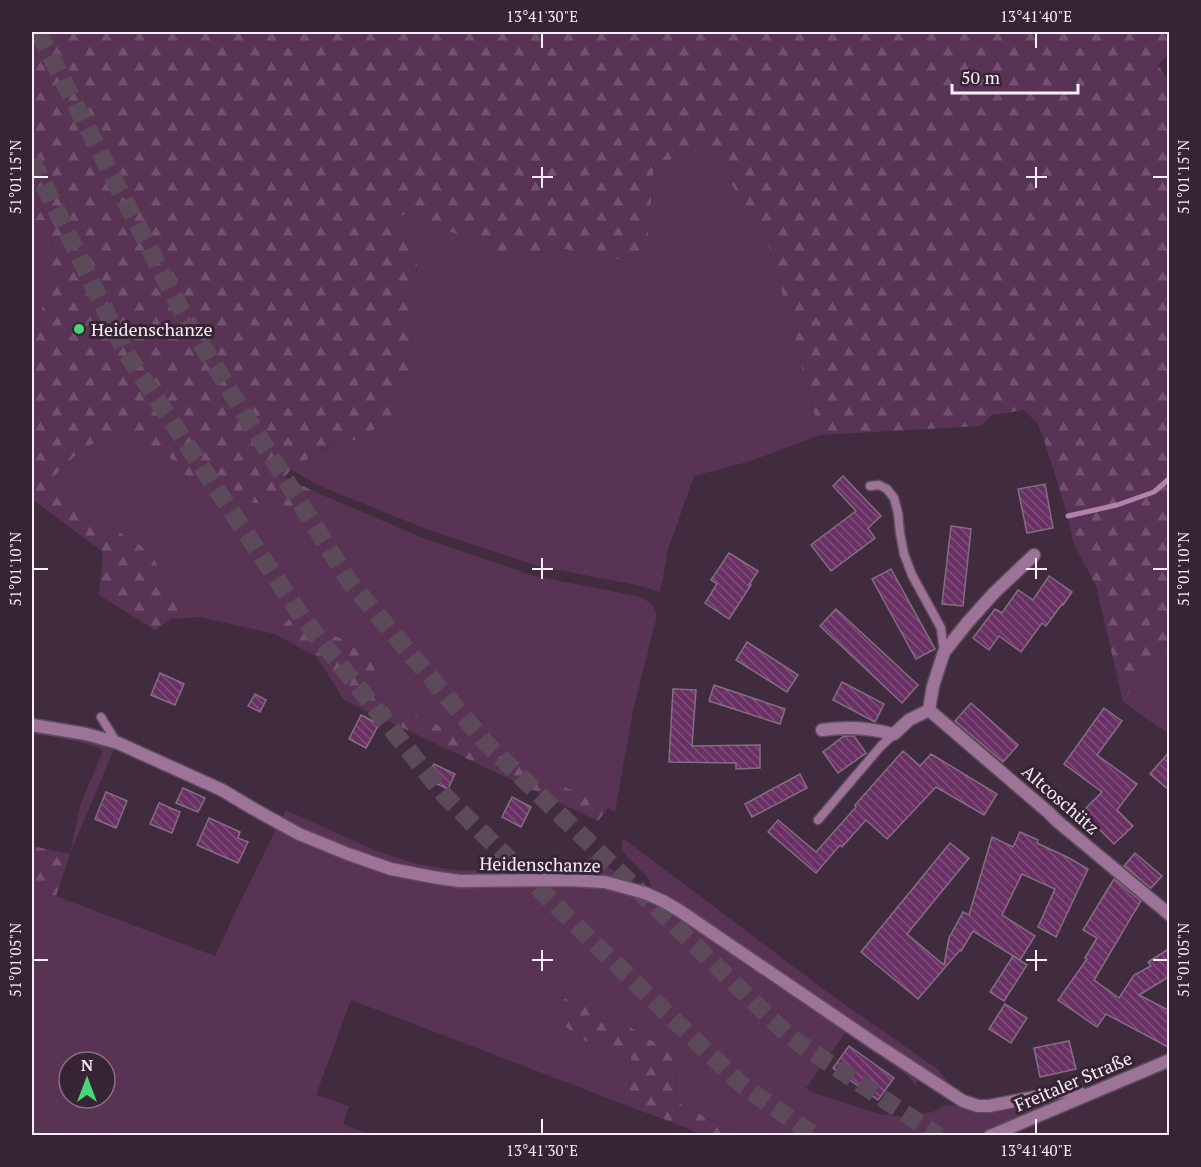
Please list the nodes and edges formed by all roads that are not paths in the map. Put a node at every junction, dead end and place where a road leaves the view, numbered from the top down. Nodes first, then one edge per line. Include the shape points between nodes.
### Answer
1 (870, 486) dead end
2 (1034, 555) dead end
3 (944, 652) junction
4 (929, 710) junction
5 (101, 717) dead end
6 (32, 725) edge
7 (822, 730) dead end
8 (894, 734) junction
9 (118, 743) junction
10 (818, 820) dead end
11 (1170, 915) edge
12 (1170, 1060) edge
13 (1084, 1095) junction
14 (990, 1136) edge

1 - 3 lane via 887,489 894,498 904,554 941,627
2 - 3 street via 994,593
3 - 4 street
4 - 8 street via 909,720
4 - 11 street, Altcoschütz
5 - 9 lane
6 - 9 street, Heidenschanze
7 - 8 street via 868,728
8 - 10 lane
9 - 13 street, Heidenschanze via 222,790 299,834 392,869 460,881 586,880 645,893 680,911 963,1101 989,1106 1071,1090
12 - 13 street, Freitaler Straße
13 - 14 street, Freitaler Straße

